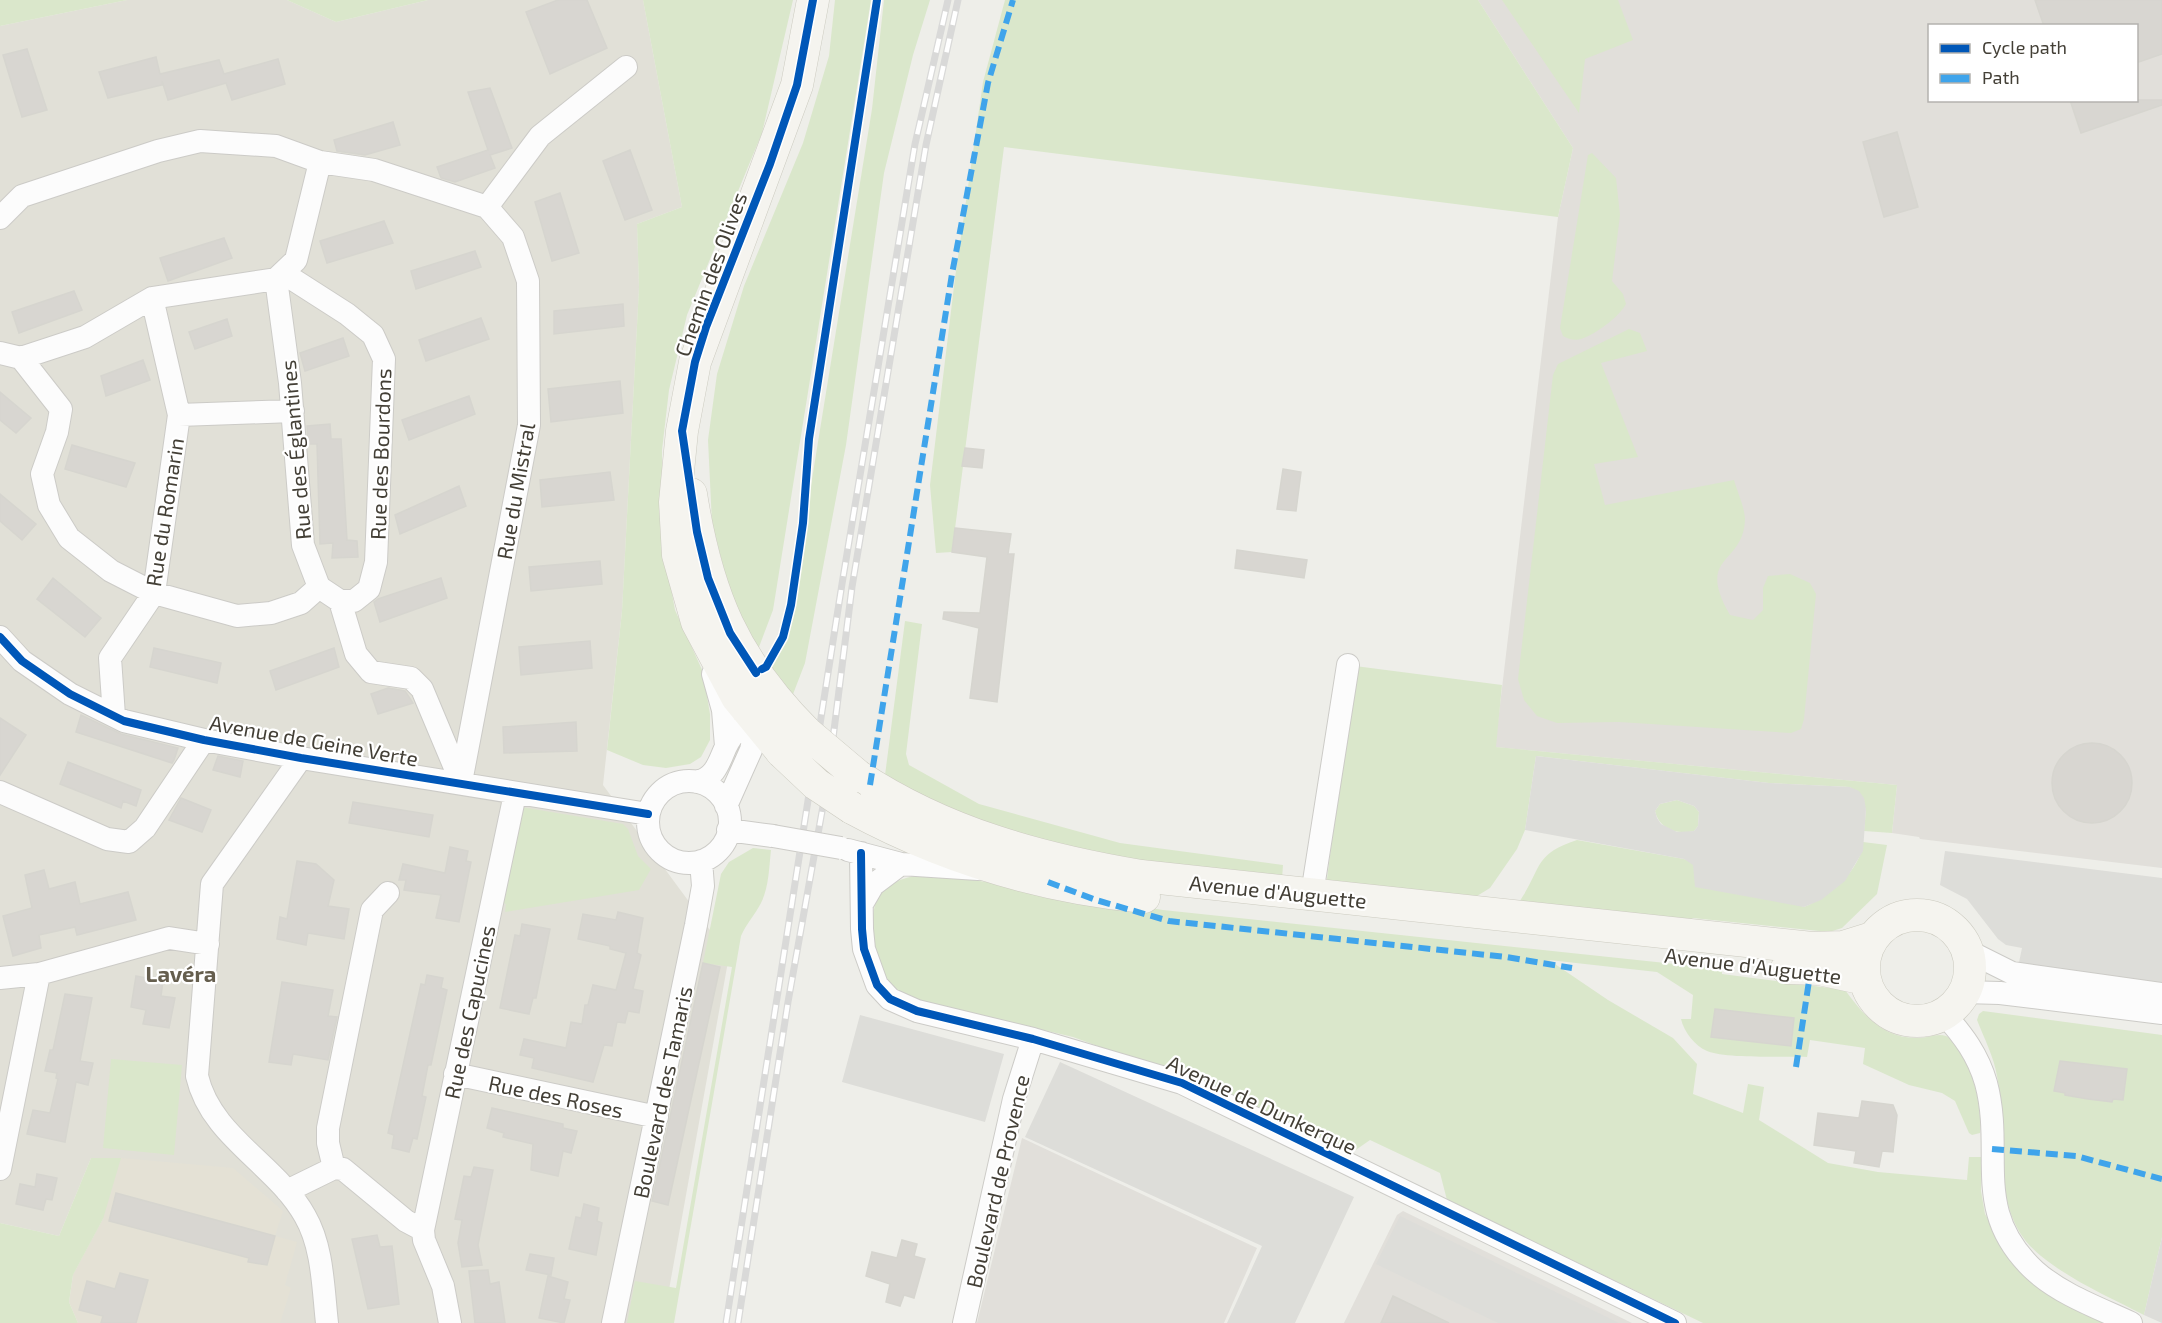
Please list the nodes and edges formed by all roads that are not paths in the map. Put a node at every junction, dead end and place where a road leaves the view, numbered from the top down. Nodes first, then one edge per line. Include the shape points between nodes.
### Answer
1 (813, 0) edge
2 (626, 67) dead end
3 (320, 162) junction
4 (487, 207) junction
5 (0, 218) edge
6 (280, 276) junction
7 (152, 298) junction
8 (10, 356) edge
9 (292, 411) junction
10 (179, 415) junction
11 (682, 430) junction
12 (319, 587) junction
13 (154, 593) junction
14 (340, 601) junction
15 (697, 622) junction
16 (0, 637) edge
17 (748, 664) joint
18 (1347, 665) dead end
19 (114, 716) junction
20 (784, 729) junction
21 (204, 740) junction
22 (726, 746) junction
23 (301, 758) junction
24 (460, 782) junction
25 (697, 782) junction
26 (0, 792) edge
27 (515, 794) junction
28 (726, 806) junction
29 (648, 814) junction
30 (728, 830) junction
31 (851, 851) junction
32 (701, 861) junction
33 (901, 864) junction
34 (997, 869) junction
35 (388, 893) dead end
36 (1311, 894) junction
37 (862, 904) junction
38 (1872, 938) junction
39 (208, 944) junction
40 (1968, 951) junction
41 (39, 974) junction
42 (0, 978) edge
43 (1865, 979) junction
44 (2162, 994) edge
45 (1953, 1003) junction
46 (2162, 1013) edge
47 (1032, 1039) junction
48 (455, 1074) junction
49 (657, 1118) junction
50 (334, 1168) junction
51 (0, 1169) edge
52 (287, 1191) junction
53 (423, 1230) junction
54 (327, 1323) edge
55 (450, 1323) edge
56 (613, 1323) edge
57 (964, 1323) edge
58 (1675, 1323) edge
59 (2131, 1323) edge

1 - 11 main road, Chemin des Olives via 797,85 706,327
2 - 4 street via 540,136
3 - 4 street via 374,171
3 - 5 street via 276,146 200,141 22,196
3 - 6 street via 296,260
4 - 24 street, Rue du Mistral via 513,237 528,281 529,425
6 - 7 street
6 - 9 street, Rue des Églantines
6 - 14 street, Rue des Bourdons via 346,314 373,335 384,359 376,562 369,589 354,601
7 - 8 street via 85,337
7 - 10 street, Rue du Romarin
8 - 13 street via 61,409 42,474 49,505 69,538 111,571
9 - 10 street
9 - 12 street, Rue des Églantines via 303,545
10 - 13 street, Rue du Romarin
11 - 15 main road, Chemin des Olives via 675,530
11 - 17 main road, Chemin des Olives via 708,578 730,633
12 - 13 street via 301,603 272,613 237,616
12 - 14 street
13 - 19 street, Rue du Romarin via 110,658
14 - 24 street via 356,654 371,672 411,678 422,689
15 - 20 main road, Chemin des Olives via 737,698
15 - 22 street, Chemin des Olives via 722,701
16 - 19 street, Avenue de Geine Verte via 22,661 70,694
17 - 20 main road, Avenue d'Auguette
18 - 36 street
19 - 21 street, Avenue de Geine Verte
20 - 22 street via 737,729
20 - 28 street via 751,750
20 - 34 main road, Avenue d'Auguette, bridge via 816,784 852,808 918,842
20 - 36 main road, Avenue d'Auguette, bridge via 907,807 987,841 1141,876
21 - 23 street, Avenue de Geine Verte
21 - 26 street via 145,828 129,842 107,839
22 - 25 street via 712,775
23 - 24 street, Avenue de Geine Verte
23 - 39 street via 212,884
24 - 27 street, Avenue de Geine Verte
25 - 28 street via 711,787
25 - 29 street via 670,786 659,794
27 - 29 street, Avenue de Geine Verte
27 - 48 street, Rue des Capucines
28 - 30 street
29 - 32 street via 651,839 658,850 682,863
30 - 31 street, bridge
30 - 32 street via 719,850
31 - 33 street
31 - 37 street, Avenue de Dunkerque
32 - 49 street, Boulevard des Tamaris via 701,898
33 - 34 street
33 - 37 street via 873,885
34 - 43 main road, Avenue d'Auguette via 1134,896 1819,969
35 - 50 street via 372,910 332,1105 327,1143
36 - 38 main road, Avenue d'Auguette via 1812,948 1843,947
37 - 47 street, Avenue de Dunkerque via 869,968 890,999 917,1011
38 - 40 main road via 1885,924 1908,914 1935,917 1958,932
38 - 43 main road via 1866,948
39 - 41 street via 169,938
39 - 52 street via 197,1076 201,1091 208,1106 250,1156
40 - 44 street via 2012,974
40 - 45 main road via 1969,981
41 - 42 street
41 - 51 street
43 - 45 main road via 1874,999 1892,1015 1910,1021 1924,1021
45 - 46 street via 2000,993
45 - 59 street via 1986,1084 1992,1194 2007,1237 2020,1256 2056,1286
47 - 57 street, Boulevard de Provence via 1014,1099
47 - 58 street, Avenue de Dunkerque via 1182,1083
48 - 49 street, Rue des Roses
48 - 53 street, Rue des Capucines
49 - 56 street, Boulevard des Tamaris
50 - 52 street
50 - 53 street via 350,1172 406,1221
52 - 54 street via 311,1228 320,1262
53 - 55 street via 443,1286

